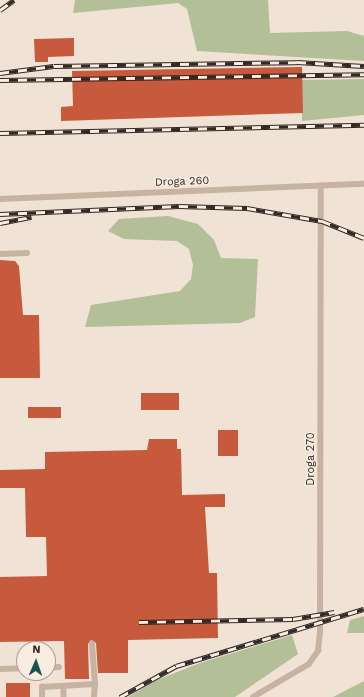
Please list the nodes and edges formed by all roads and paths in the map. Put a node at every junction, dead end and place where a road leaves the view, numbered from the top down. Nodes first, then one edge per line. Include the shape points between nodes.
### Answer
1 (364, 184) edge
2 (321, 186) junction
3 (0, 199) edge
4 (27, 253) dead end
5 (0, 254) edge
6 (92, 644) dead end
7 (56, 667) edge
8 (59, 667) dead end
9 (16, 668) edge
10 (0, 669) edge
11 (95, 684) junction
12 (64, 686) junction
13 (42, 697) edge
14 (64, 697) edge
15 (94, 697) edge
16 (253, 697) edge

1 - 2 lane, Droga 260
2 - 3 lane, Droga 260
2 - 16 lane, Droga 270 via 318,651 309,664
4 - 5 lane
6 - 11 lane
7 - 8 lane
9 - 10 lane
11 - 12 lane
11 - 15 lane
12 - 13 lane via 42,687
12 - 14 lane

